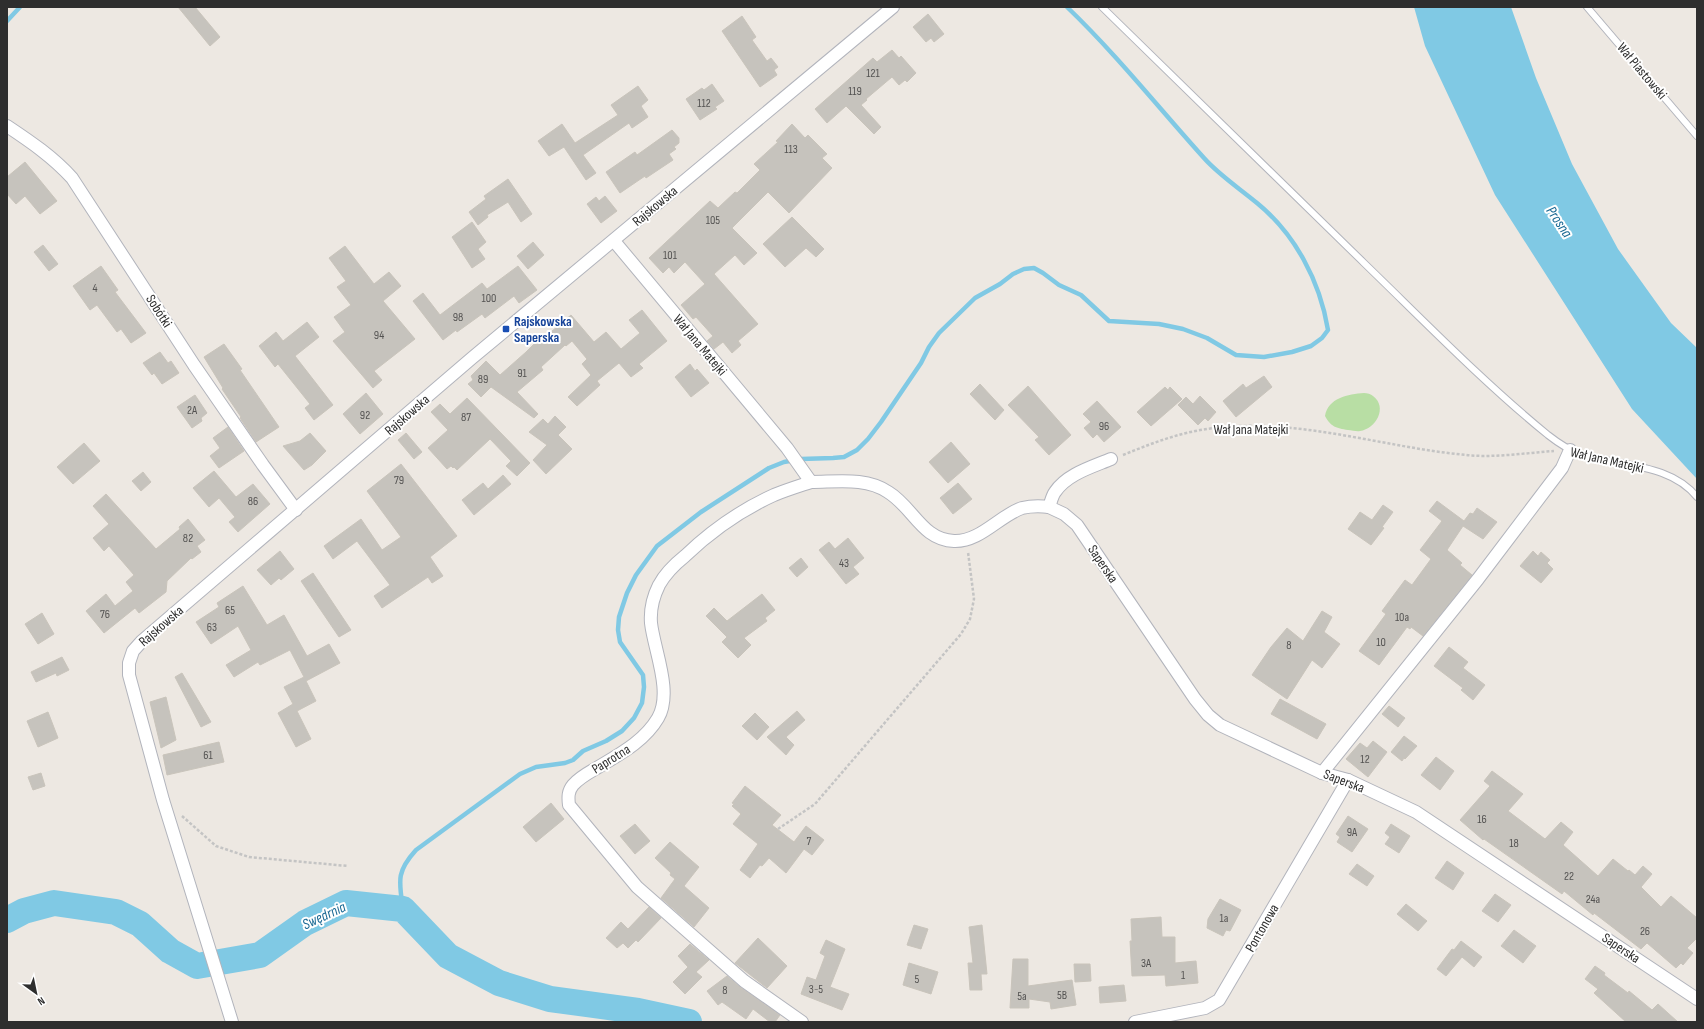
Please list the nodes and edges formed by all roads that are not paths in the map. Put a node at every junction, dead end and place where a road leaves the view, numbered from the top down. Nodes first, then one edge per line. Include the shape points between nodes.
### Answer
1 (893, 7) edge
2 (1102, 7) edge
3 (1587, 7) edge
4 (7, 126) edge
5 (1697, 136) edge
6 (614, 241) junction
7 (1570, 450) junction
8 (1111, 459) road end
9 (811, 482) junction
10 (1697, 497) edge
11 (1049, 507) junction
12 (296, 510) junction
13 (1322, 773) junction
14 (1348, 780) junction
15 (1697, 999) edge
16 (232, 1022) edge
17 (802, 1022) edge
18 (1135, 1022) edge

1 - 6 street, Rajskowska
2 - 7 lane via 1448,345 1532,421
3 - 5 lane, Wał Piastowski
4 - 12 street, Sobótki via 58,162 72,178 194,365
6 - 9 street, Wał Jana Matejki via 787,448
6 - 12 street, Rajskowska via 472,358
7 - 10 lane, Wał Jana Matejki via 1671,477 1687,486
7 - 13 street via 1562,468 1478,579
8 - 11 street via 1072,476 1054,494
9 - 11 street via 861,482 876,486 889,492 922,527 937,538 955,541 974,536 1021,509
9 - 17 street, Paprotna via 775,494 742,511 705,537 659,584 652,603 651,622 663,681 663,700 659,717 647,733 583,776 568,794 569,805 637,887 744,980
11 - 13 street, Saperska via 1064,514 1077,525 1208,715 1236,734
12 - 16 street, Rajskowska via 142,641 132,651 128,663 140,719 163,800
13 - 14 street, Saperska
14 - 15 street, Saperska via 1416,812
14 - 18 street, Pontonowa via 1219,1000 1205,1008

